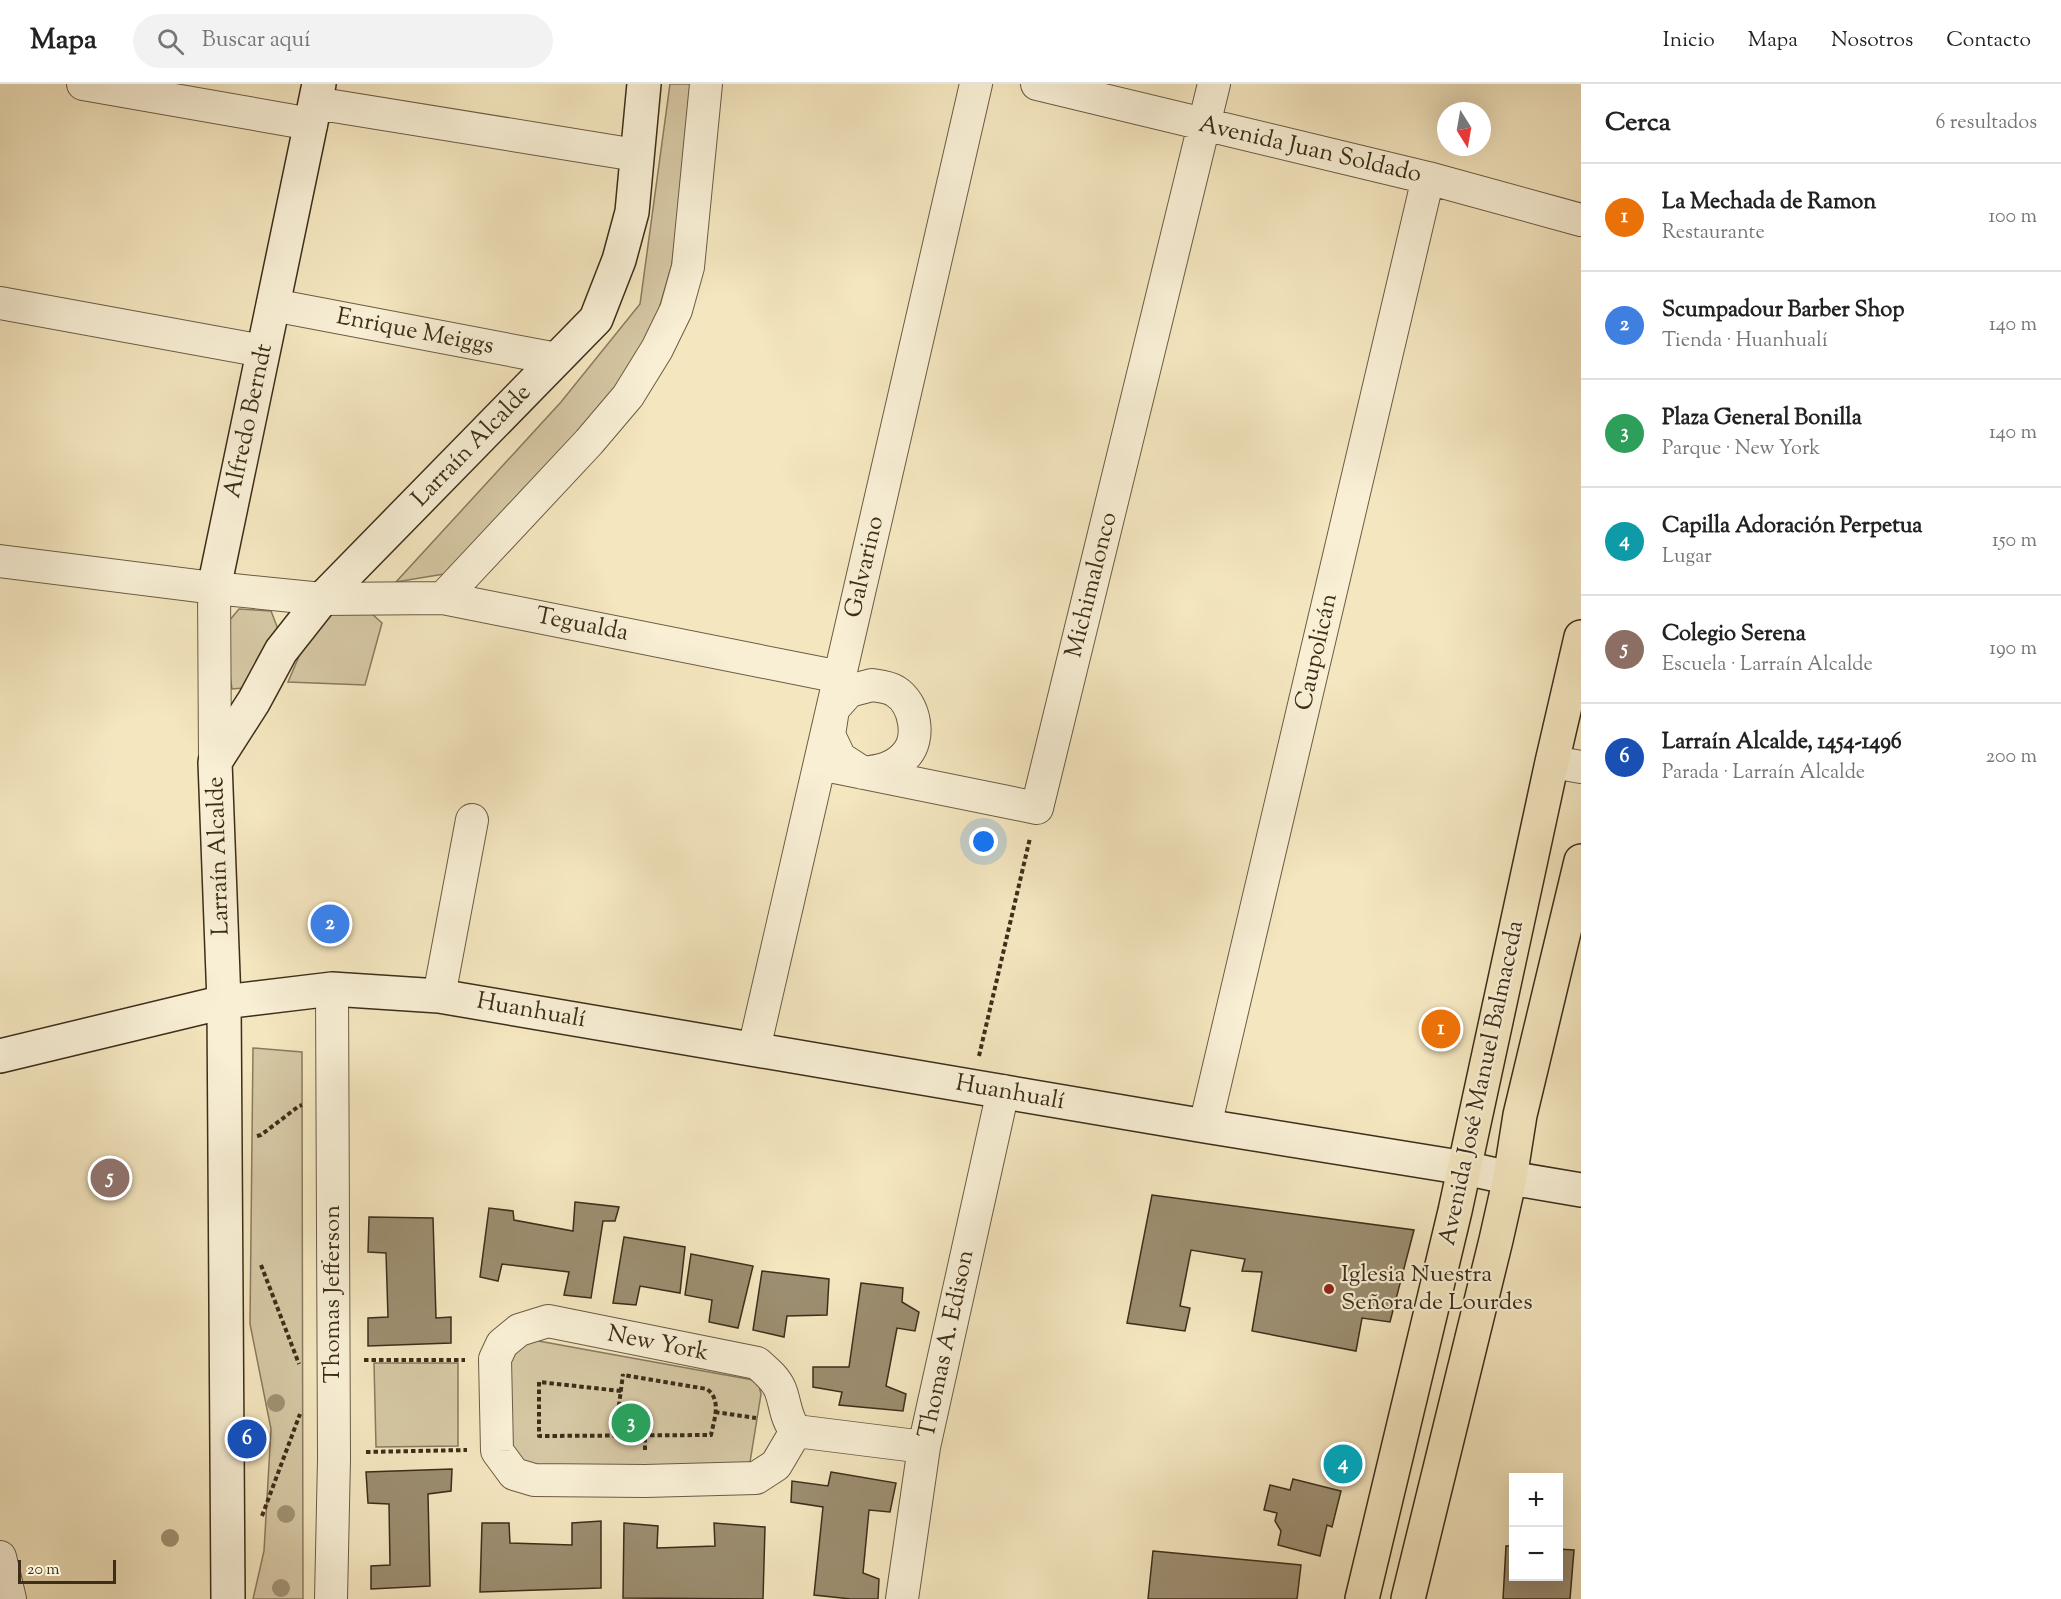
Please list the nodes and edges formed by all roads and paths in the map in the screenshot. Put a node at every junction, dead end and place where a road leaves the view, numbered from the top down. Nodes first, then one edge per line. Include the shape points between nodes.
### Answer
1 (84, 84) edge
2 (644, 84) edge
3 (706, 84) edge
4 (976, 84) edge
5 (1037, 84) edge
6 (1214, 84) edge
7 (315, 103) edge
8 (1205, 125) junction
9 (636, 154) junction
10 (1428, 178) junction
11 (1581, 220) edge
12 (0, 303) edge
13 (273, 305) junction
14 (263, 351) junction
15 (557, 358) junction
16 (0, 561) edge
17 (214, 588) junction
18 (443, 597) junction
19 (322, 599) junction
20 (1581, 637) edge
21 (840, 676) junction
22 (832, 709) junction
23 (215, 762) junction
24 (820, 764) junction
25 (1567, 765) edge
26 (863, 773) junction
27 (1037, 808) junction
28 (472, 820) dead end
29 (1581, 861) edge
30 (332, 989) junction
31 (439, 996) junction
32 (224, 1002) junction
33 (754, 1049) junction
34 (0, 1056) edge
35 (987, 1089) junction
36 (333, 1101) junction
37 (1205, 1126) junction
38 (225, 1137) junction
39 (1465, 1168) junction
40 (1510, 1178) junction
41 (1581, 1190) edge
42 (259, 1260) dead end
43 (629, 1338) junction
44 (495, 1359) junction
45 (334, 1360) junction
46 (300, 1367) dead end
47 (623, 1375) junction
48 (621, 1391) junction
49 (301, 1411) dead end
50 (796, 1431) junction
51 (615, 1436) junction
52 (497, 1446) junction
53 (924, 1447) junction
54 (334, 1452) junction
55 (261, 1521) dead end
56 (0, 1557) edge
57 (10, 1599) edge
58 (228, 1599) edge
59 (331, 1599) edge
60 (902, 1599) edge
61 (1362, 1599) edge
62 (1408, 1599) edge

1 - 7 street
2 - 9 main road, Larraín Alcalde
3 - 18 street via 688,267 676,310 657,349 628,396 595,435
4 - 21 street, Galvarino
5 - 8 street, Avenida Juan Soldado
6 - 8 street, Michimalonco
7 - 9 street
7 - 13 main road, Alfredo Berndt
8 - 10 street, Avenida Juan Soldado
8 - 27 street, Michimalonco
9 - 15 main road, Larraín Alcalde via 632,212 619,260 596,319
10 - 11 street, Avenida Juan Soldado
10 - 37 street, Caupolicán
12 - 14 street
13 - 14 main road, Alfredo Berndt
13 - 15 street, Enrique Meiggs
14 - 17 main road, Alfredo Berndt
15 - 19 main road, Larraín Alcalde
16 - 17 street, Tegualda
17 - 19 street, Tegualda
17 - 23 street, Alfredo Berndt
18 - 19 street, Tegualda
18 - 21 street, Tegualda
19 - 23 main road, Larraín Alcalde via 281,651
20 - 25 main road, Avenida José Manuel Balmaceda
21 - 22 street, Galvarino
22 - 24 street, Galvarino
22 - 26 street via 829,735 840,758
22 - 26 street via 849,691 872,685 895,691 912,709 916,732 907,755 887,769
23 - 32 main road, Larraín Alcalde
24 - 26 street
24 - 33 street, Galvarino
25 - 39 main road, Avenida José Manuel Balmaceda
26 - 27 street
27 - 35 path
28 - 31 street
29 - 40 main road, Avenida José Manuel Balmaceda via 1520,1115
30 - 31 main road, Huanhualí
30 - 32 main road, Huanhualí
30 - 36 street, Thomas Jefferson
31 - 33 main road, Huanhualí
32 - 34 main road, Huanhualí
32 - 38 main road, Larraín Alcalde
33 - 35 main road, Huanhualí
35 - 37 main road, Huanhualí
35 - 53 street, Thomas A. Edison
36 - 38 path via 299,1106 261,1135
36 - 45 street, Thomas Jefferson
37 - 39 main road, Huanhualí
38 - 58 main road, Larraín Alcalde
39 - 40 main road, Huanhualí
39 - 61 main road, Avenida José Manuel Balmaceda
40 - 41 main road, Huanhualí
40 - 62 main road, Avenida José Manuel Balmaceda
42 - 46 path
43 - 44 street, New York via 548,1321 519,1330 502,1344
43 - 47 path
43 - 50 street, New York via 757,1363 772,1375
44 - 45 path
44 - 52 street
45 - 54 street, Thomas Jefferson
47 - 48 path
47 - 51 path via 707,1389 715,1400 715,1412 711,1435
48 - 51 path
48 - 51 path via 539,1382 538,1436
49 - 55 path
50 - 52 street via 776,1465 756,1478 720,1480 534,1480 514,1474
50 - 53 street
52 - 54 path via 462,1451
53 - 60 street, Thomas A. Edison
54 - 59 street, Thomas Jefferson
56 - 57 street

